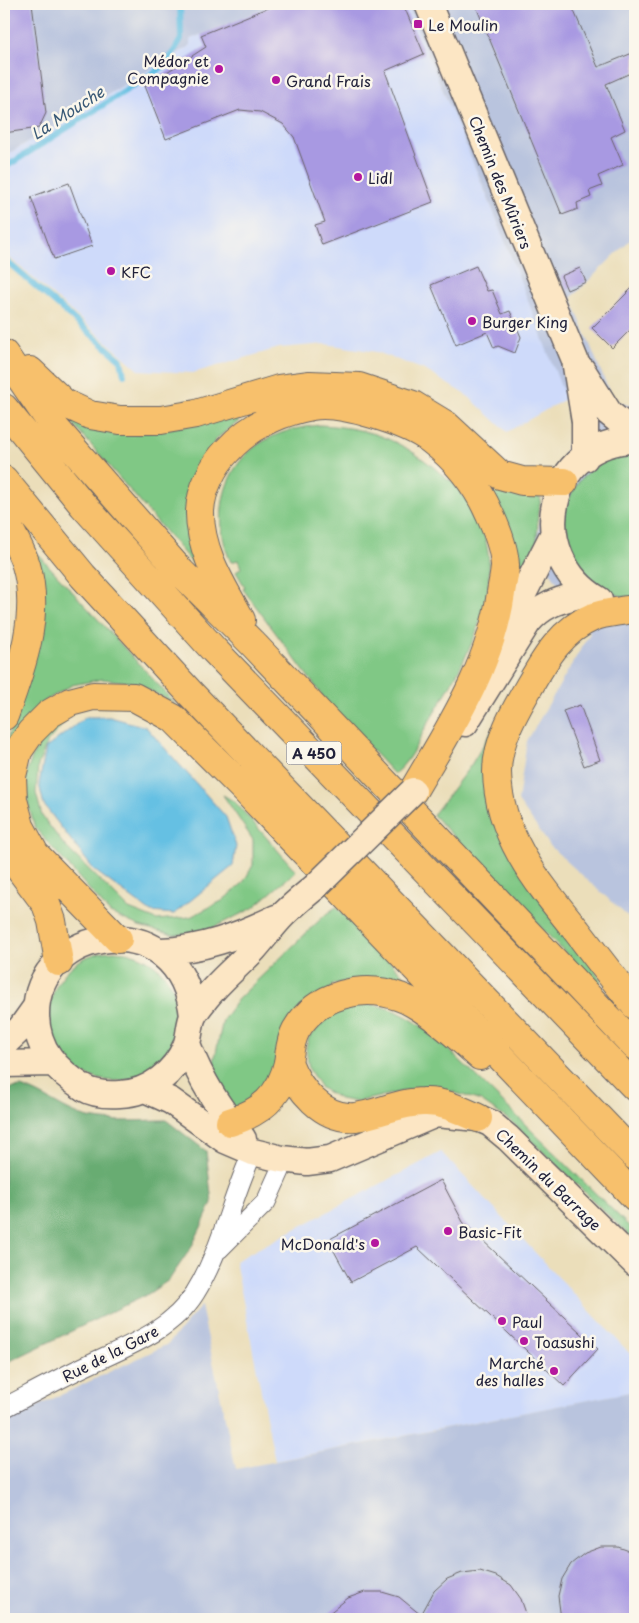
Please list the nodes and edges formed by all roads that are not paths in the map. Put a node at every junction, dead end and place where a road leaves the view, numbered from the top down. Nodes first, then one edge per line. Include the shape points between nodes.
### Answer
1 (428, 4) edge
2 (4, 347) edge
3 (4, 354) edge
4 (575, 360) junction
5 (4, 408) edge
6 (635, 434) edge
7 (635, 440) edge
8 (585, 458) junction
9 (4, 480) edge
10 (564, 482) junction
11 (4, 520) edge
12 (553, 535) junction
13 (586, 593) junction
14 (631, 610) edge
15 (255, 646) junction
16 (4, 716) edge
17 (466, 720) junction
18 (414, 792) junction
19 (4, 848) edge
20 (283, 915) junction
21 (118, 939) junction
22 (160, 951) junction
23 (59, 962) junction
24 (635, 1006) edge
25 (36, 1007) junction
26 (193, 1016) junction
27 (4, 1044) edge
28 (187, 1044) junction
29 (635, 1046) edge
30 (288, 1062) junction
31 (52, 1063) junction
32 (4, 1064) edge
33 (635, 1087) edge
34 (145, 1089) junction
35 (478, 1118) junction
36 (217, 1123) junction
37 (253, 1152) junction
38 (635, 1156) edge
39 (282, 1159) junction
40 (635, 1197) edge
41 (214, 1254) junction
42 (635, 1262) edge
43 (4, 1408) edge

1 - 4 main road, Chemin des Mûriers
2 - 10 highway via 64,403 90,415 120,420 161,420 196,414 279,389 310,384 359,387 413,405 446,425 500,475 522,481
3 - 15 highway via 55,428 181,572
4 - 6 main road, Chemin des Mûriers via 610,413
4 - 8 main road, Chemin des Mûriers via 585,422
5 - 33 highway, A 450 via 83,505 214,650
7 - 8 main road via 613,443
8 - 10 main road
9 - 38 highway, A 450 via 83,576 191,694
10 - 12 main road via 554,507
11 - 16 highway via 26,565 31,591 27,640
12 - 13 main road via 566,571
12 - 17 main road via 500,638
13 - 14 main road via 603,603
13 - 17 main road via 546,605 537,611
14 - 24 highway via 593,617 561,639 545,658 512,717 497,771 506,822 525,863
15 - 18 highway via 215,573 205,544 200,511 205,486 221,457 242,434 277,416 314,406 349,409 392,418 430,438 460,465 483,499 498,532 505,566 491,637 462,708
15 - 29 highway
17 - 18 main road
18 - 20 main road, bridge
19 - 23 highway via 46,904
20 - 22 main road via 244,933 198,948
20 - 26 main road
21 - 22 main road via 140,942
21 - 23 main road via 94,941
21 - 40 highway via 35,854 20,826 13,800 12,776 18,751 31,732 49,714 70,702 93,696 134,697 173,718
22 - 26 main road via 176,966 184,980
23 - 25 main road via 40,989
25 - 27 main road
25 - 31 main road via 42,1047
26 - 28 main road
28 - 34 main road via 174,1067
28 - 36 main road
30 - 35 highway via 292,1074 314,1103 334,1113 353,1117 423,1102 451,1105
30 - 36 highway via 276,1093 263,1107 248,1116
30 - 40 highway via 289,1047 296,1030 324,1002 341,994 360,991 402,997 421,1008 473,1050
31 - 32 main road
31 - 34 main road via 89,1091 127,1094
34 - 36 main road
35 - 39 main road, Chemin du Barrage via 436,1114 330,1159 307,1162
35 - 42 main road, Chemin du Barrage via 508,1138
36 - 37 main road
37 - 39 main road, Chemin du Barrage
37 - 41 street, Rue de la Gare via 239,1181
39 - 41 street, Rue de la Gare via 266,1202
41 - 43 street, Rue de la Gare via 196,1292 173,1319 148,1336

